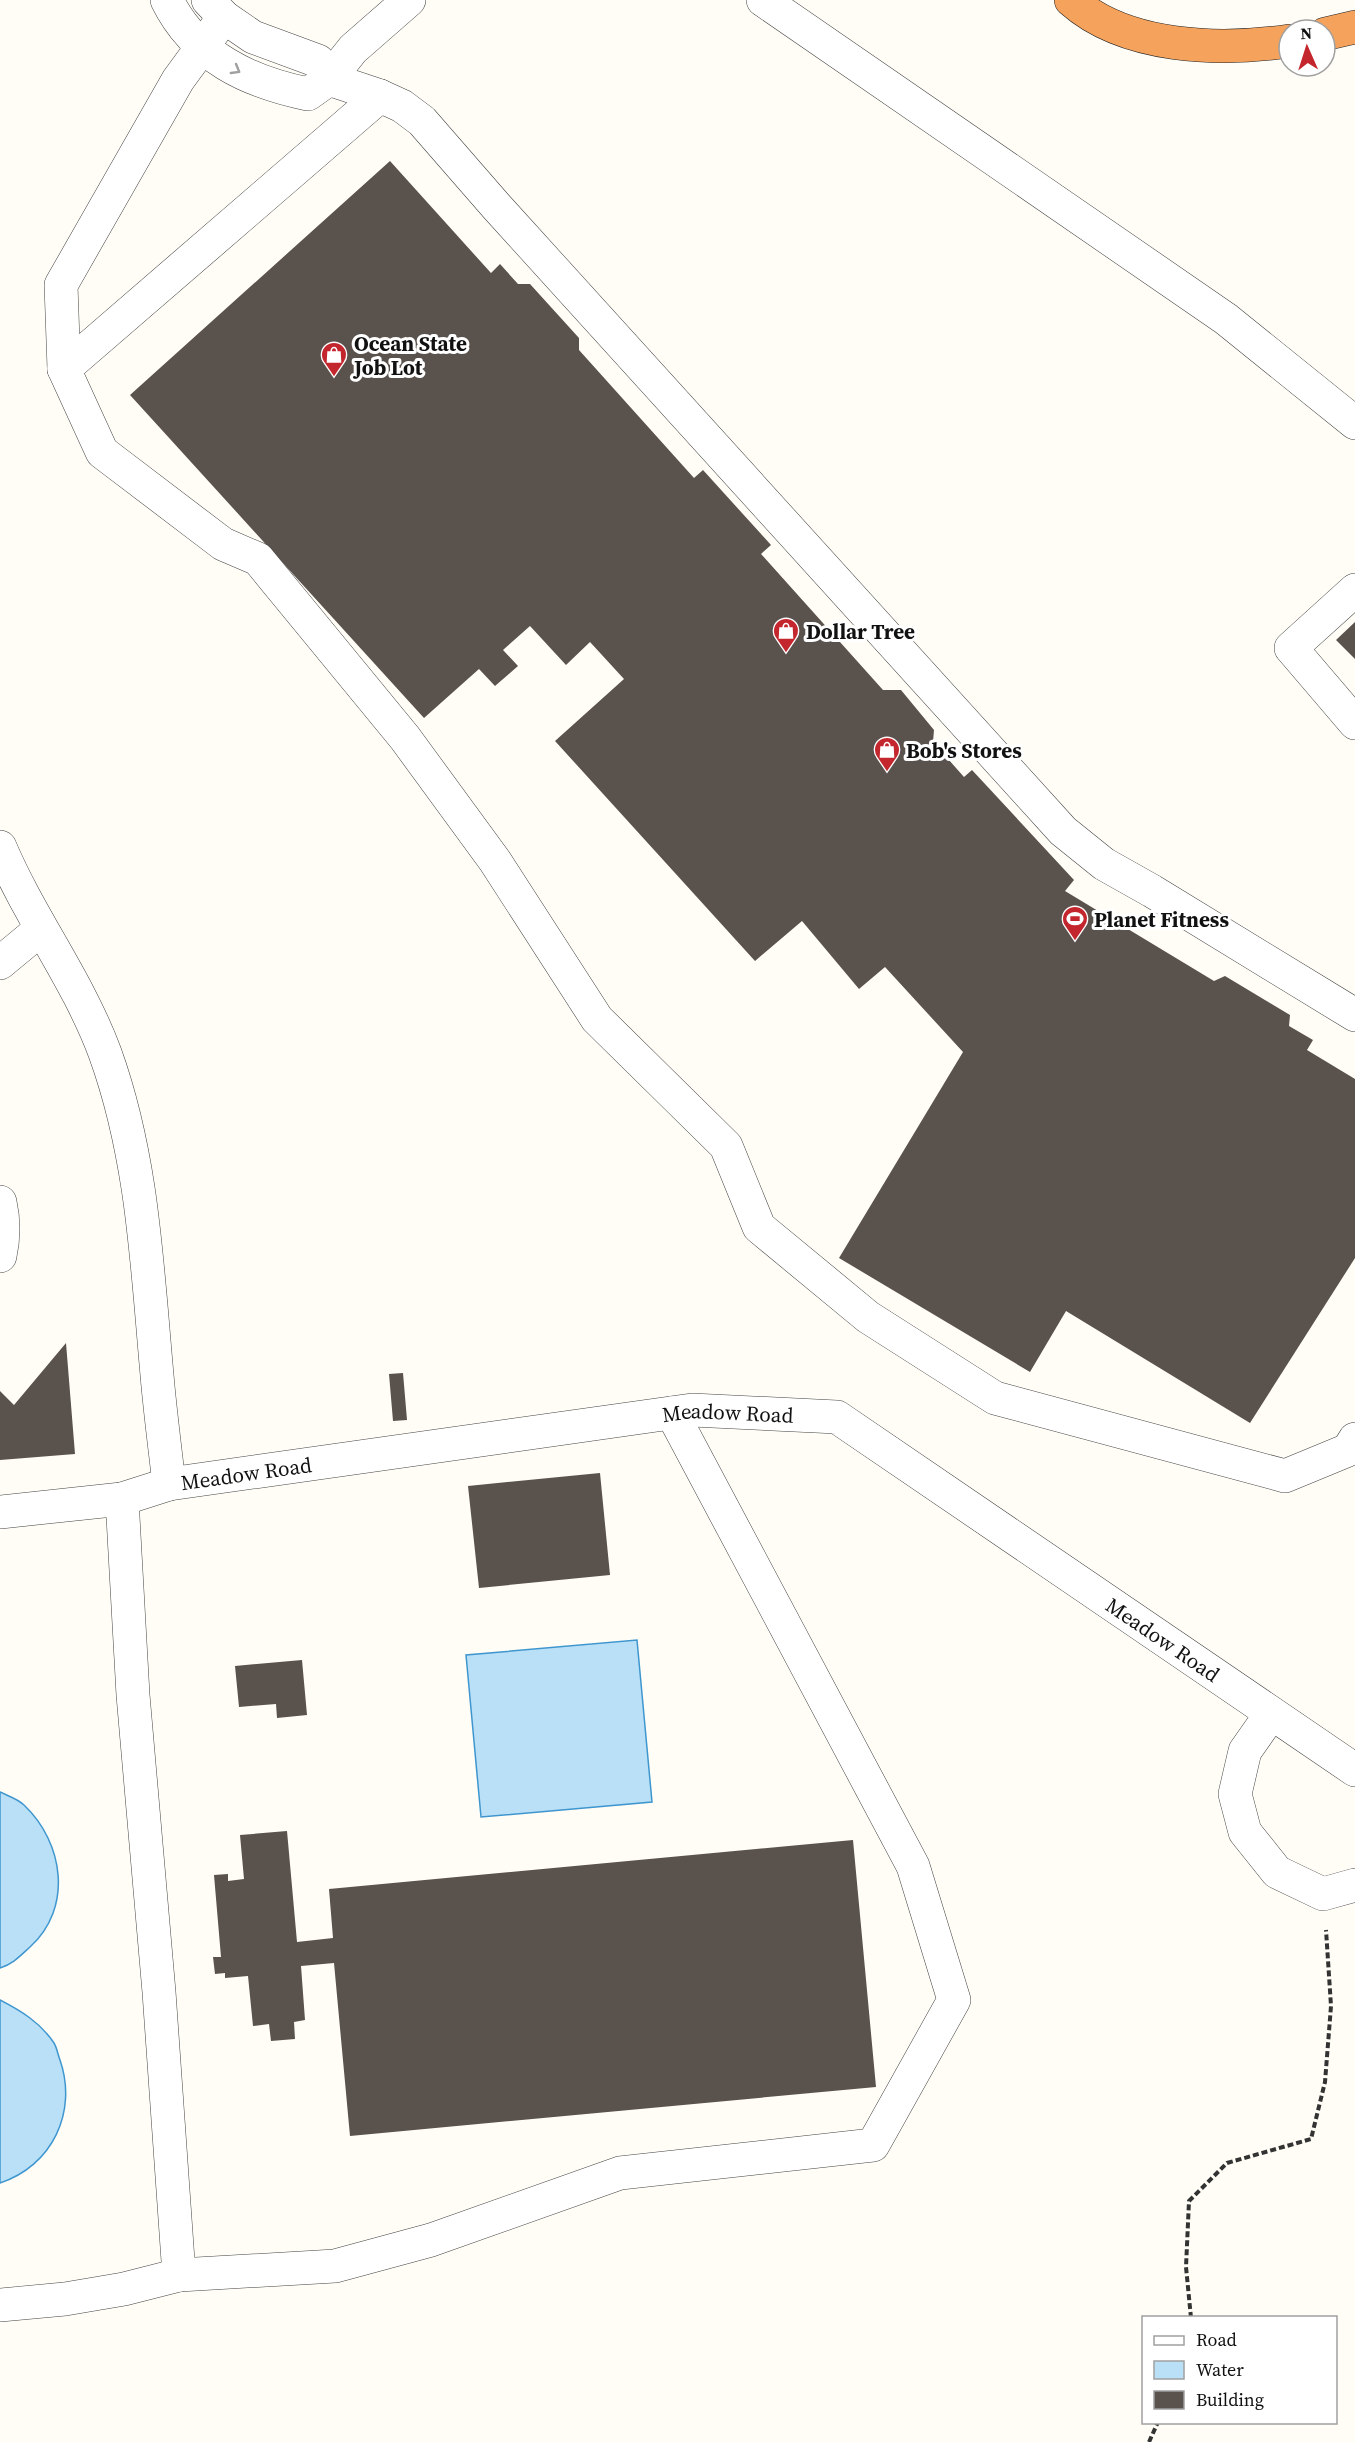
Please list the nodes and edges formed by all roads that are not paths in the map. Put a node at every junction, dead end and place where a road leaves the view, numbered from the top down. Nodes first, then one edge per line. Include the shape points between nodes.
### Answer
1 (167, 0) edge
2 (409, 0) edge
3 (763, 0) edge
4 (1071, 0) edge
5 (216, 8) edge
6 (1355, 27) edge
7 (1337, 31) edge
8 (1277, 43) edge
9 (202, 46) junction
10 (329, 79) junction
11 (380, 96) junction
12 (64, 369) junction
13 (1355, 423) edge
14 (1355, 590) edge
15 (1355, 723) edge
16 (0, 847) edge
17 (41, 929) junction
18 (0, 963) edge
19 (1355, 1015) edge
20 (0, 1202) edge
21 (0, 1256) edge
22 (672, 1413) junction
23 (1353, 1447) edge
24 (169, 1484) junction
25 (122, 1499) junction
26 (0, 1512) edge
27 (1271, 1714) junction
28 (1355, 1770) edge
29 (1355, 1885) edge
30 (179, 2275) junction
31 (0, 2305) edge

1 - 9 lane
2 - 10 lane via 353,50
3 - 13 lane via 1226,320
4 - 8 highway via 1113,26 1158,40 1204,45
5 - 9 lane
5 - 10 lane via 253,37 318,62
6 - 7 highway
9 -> 10 lane via 247,77 293,91 308,94
9 - 12 lane via 178,80 61,285
10 - 11 lane
11 - 12 lane
11 - 19 lane via 422,121 1063,831 1104,864
12 - 23 lane via 102,452 223,544 258,559 405,738 495,861 597,1019 726,1146 759,1227 868,1317 995,1398 1285,1476
14 - 15 lane via 1291,648
16 - 17 lane
17 - 18 lane
17 - 24 lane via 87,1009 105,1053 131,1144 147,1252
20 - 21 lane
22 - 24 lane, Meadow Road
22 - 27 lane, Meadow Road via 692,1410 837,1417
22 - 30 lane via 914,1866 954,2000 873,2145 620,2173 431,2240 335,2266
24 - 25 lane, Meadow Road
25 - 26 lane, Meadow Road
25 - 30 lane via 133,1695
27 - 28 lane, Meadow Road
27 - 29 lane via 1245,1751 1235,1794 1245,1832 1277,1872 1323,1894
30 - 31 lane via 65,2299

